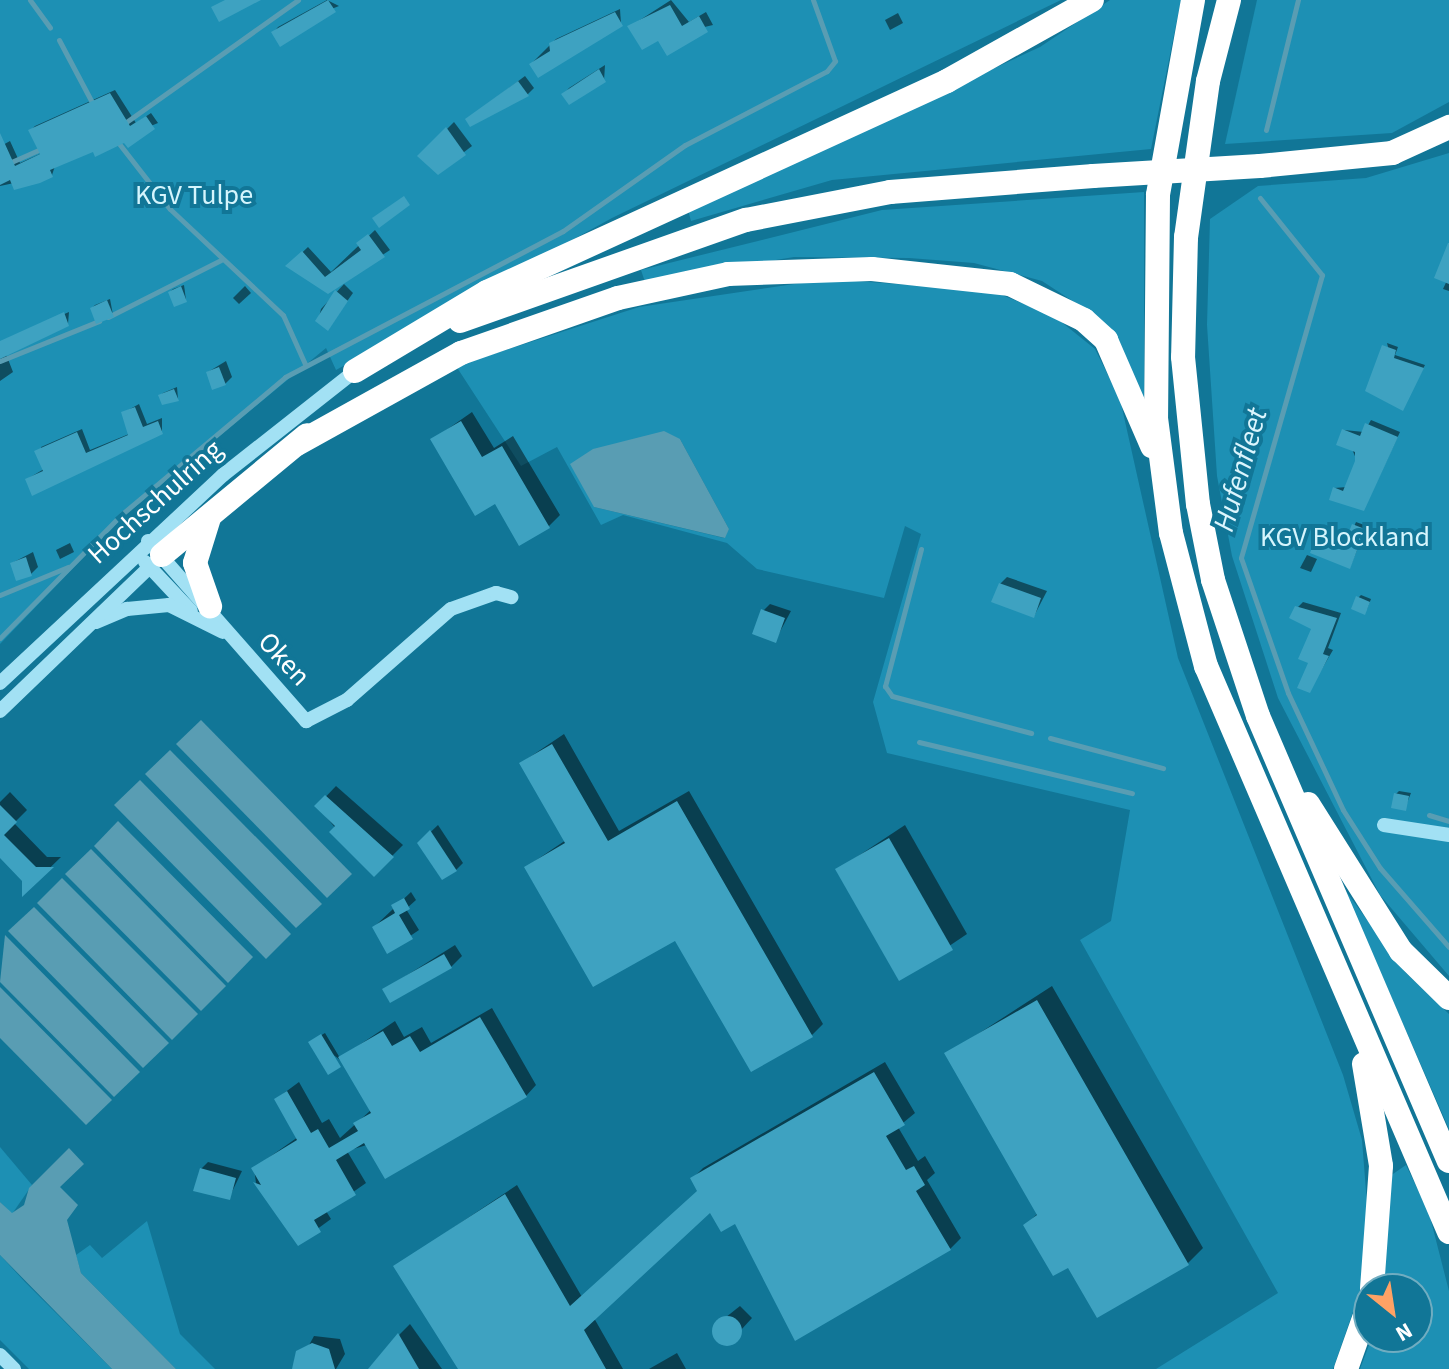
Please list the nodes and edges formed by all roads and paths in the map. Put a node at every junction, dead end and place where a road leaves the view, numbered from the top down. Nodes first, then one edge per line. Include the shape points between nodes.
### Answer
1 (1092, 0) edge
2 (1193, 0) edge
3 (1229, 0) edge
4 (1449, 127) edge
5 (533, 294) junction
6 (355, 371) junction
7 (297, 444) junction
8 (1163, 474) junction
9 (214, 509) junction
10 (135, 552) joint
11 (153, 554) junction
12 (511, 597) dead end
13 (204, 613) junction
14 (85, 627) junction
15 (0, 683) edge
16 (0, 711) edge
17 (1258, 716) junction
18 (1384, 825) dead end
19 (1449, 835) edge
20 (1449, 998) edge
21 (1358, 1030) junction
22 (1449, 1161) edge
23 (1449, 1232) edge
24 (1373, 1273) edge
25 (1353, 1349) edge
26 (0, 1355) edge
27 (14, 1369) edge
28 (1346, 1369) edge

1 - 6 highway via 947,81 487,292
2 - 8 highway via 1158,195 1154,351
3 - 17 highway via 1199,135 1183,357 1189,443 1213,580
4 - 5 highway, bridge via 1392,153 961,184 809,206 678,239
5 - 6 highway
5 - 7 highway via 368,389
6 - 11 street, Hochschulring
7 - 8 highway via 461,353 618,298 728,274 872,269 1010,284 1084,320 1106,340 1122,370
7 - 9 highway
8 - 21 highway via 1206,666
9 - 11 highway
9 - 13 highway via 195,563
10 - 11 street, Oken
10 - 15 street, Hochschulring
11 - 13 street, Oken
11 - 14 street, Hochschulring
12 - 13 street, Oken via 496,593 451,609 347,700 306,721
13 - 14 street via 149,605
14 - 16 street, Hochschulring
17 - 20 highway via 1355,884 1401,951
17 - 22 highway
18 - 19 street
21 - 23 highway
21 - 24 highway via 1381,1166
25 - 28 highway
26 - 27 street

